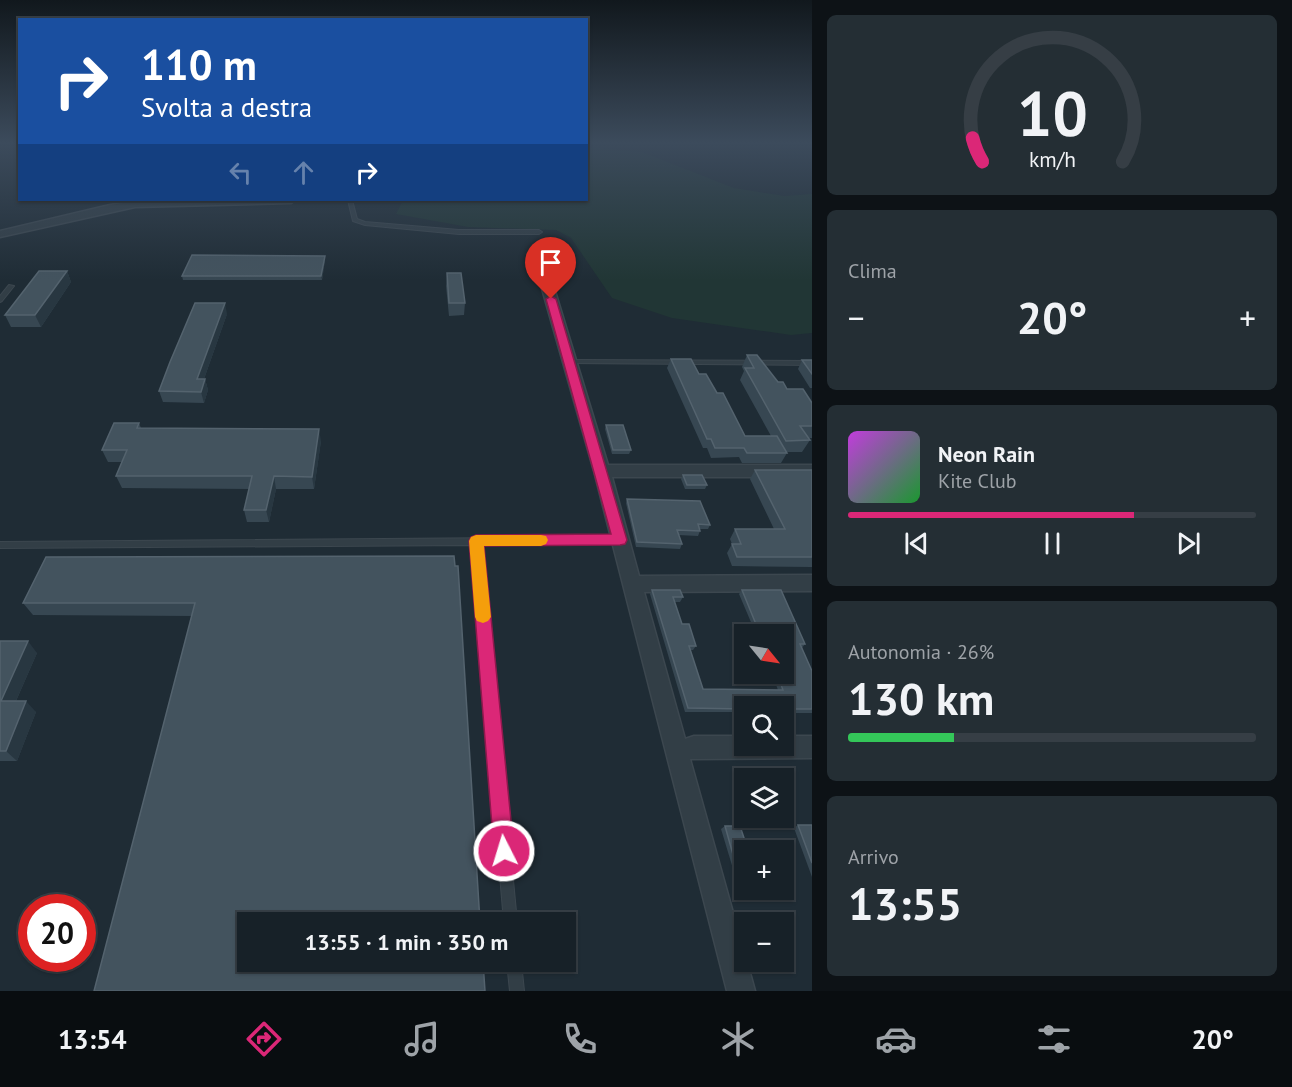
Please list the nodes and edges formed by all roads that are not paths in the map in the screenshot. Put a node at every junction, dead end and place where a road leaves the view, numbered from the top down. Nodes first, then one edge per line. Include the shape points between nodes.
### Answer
1 (252, 201) edge
2 (350, 201) edge
3 (539, 232) dead end
4 (0, 234) edge
5 (545, 278) dead end
6 (11, 286) dead end
7 (0, 300) edge
8 (569, 362) junction
9 (812, 363) edge
10 (602, 471) junction
11 (812, 471) edge
12 (620, 540) junction
13 (476, 541) junction
14 (0, 545) edge
15 (812, 583) edge
16 (631, 584) junction
17 (812, 747) edge
18 (676, 752) junction
19 (510, 912) edge
20 (515, 972) edge
21 (517, 991) edge
22 (741, 991) edge

1 - 4 street via 135,204
2 - 3 lane via 355,220 365,223 459,232
5 - 8 street
6 - 7 lane
8 - 9 lane
8 - 10 street
10 - 11 street
10 - 12 street
12 - 13 lane
12 - 16 street
13 - 14 lane
13 - 19 lane
15 - 16 street
16 - 18 street
17 - 18 street via 694,747
18 - 22 street
20 - 21 lane

